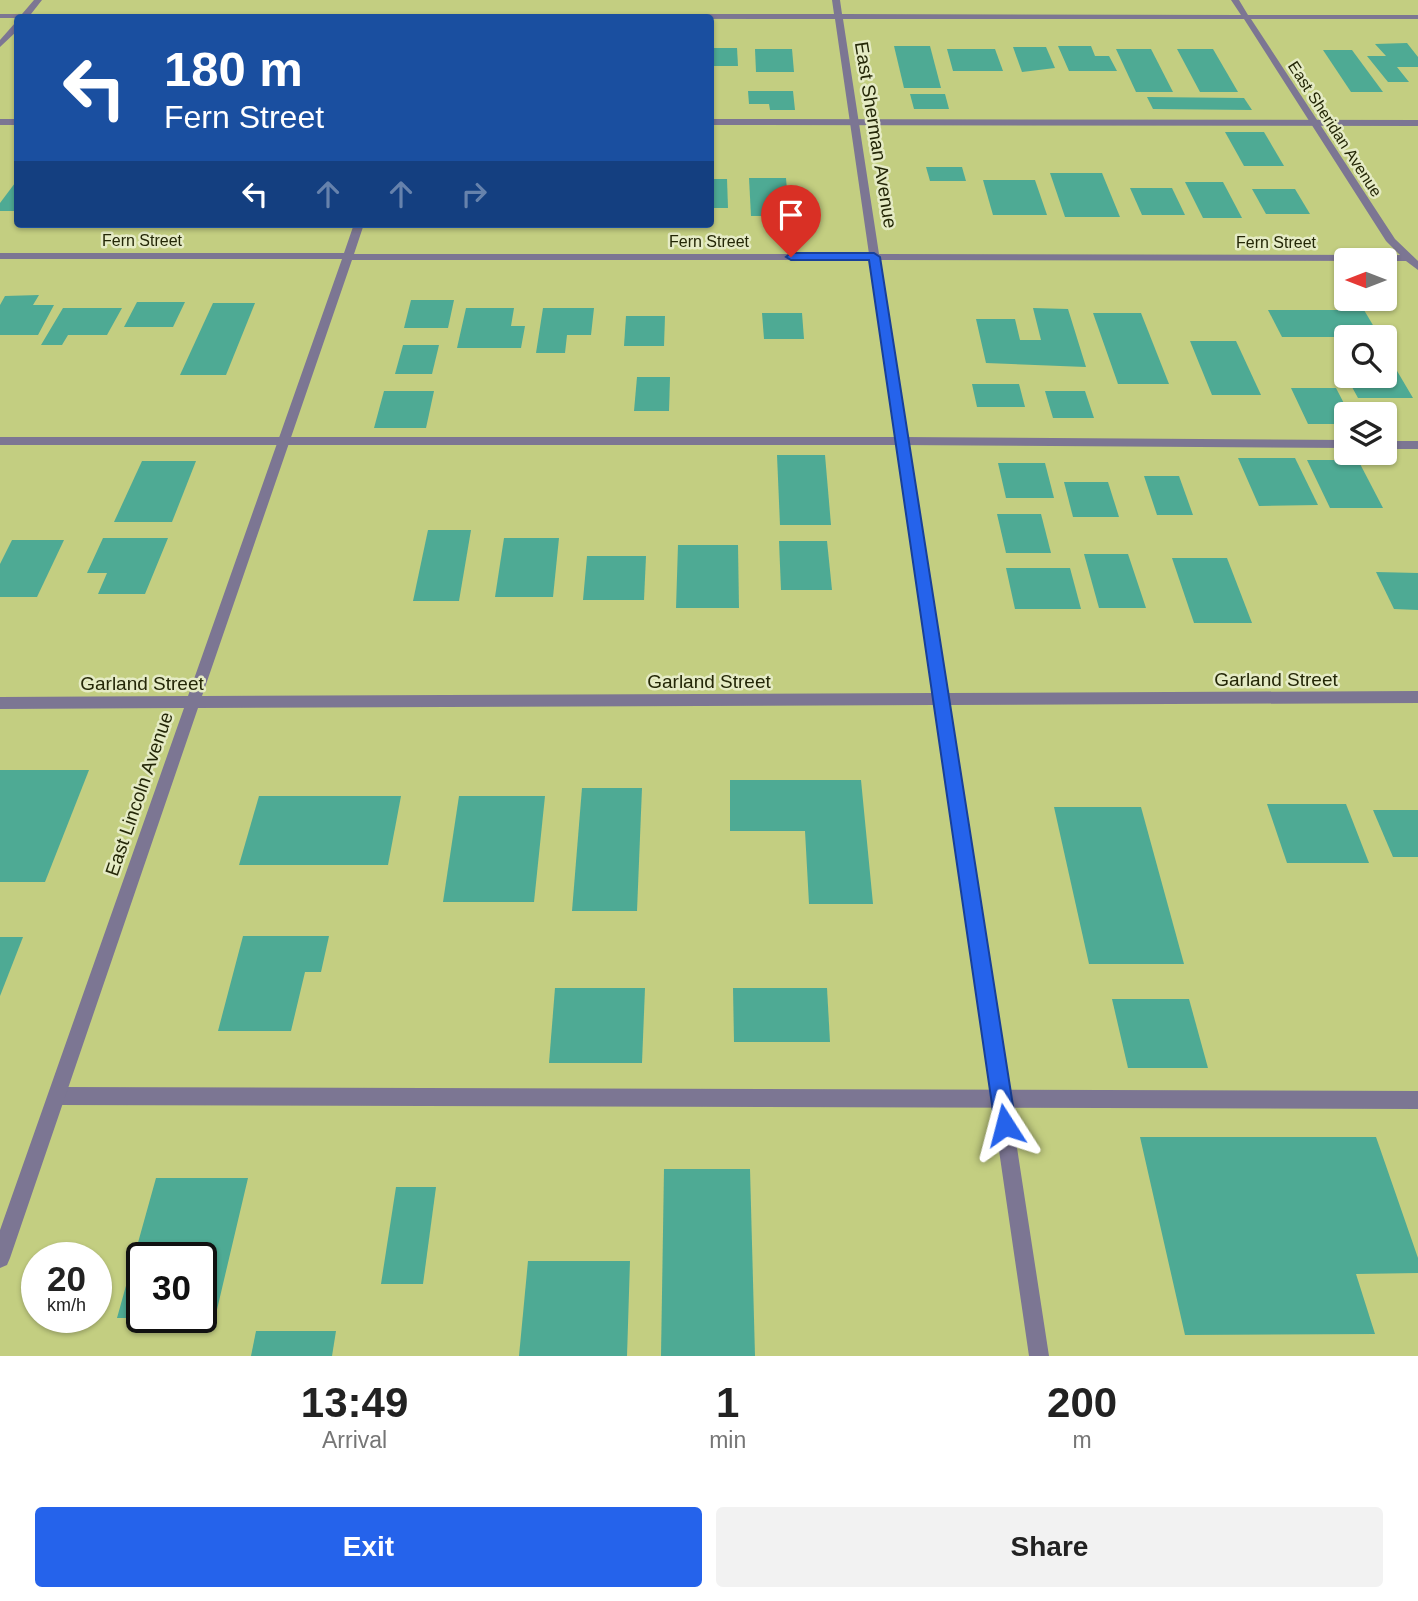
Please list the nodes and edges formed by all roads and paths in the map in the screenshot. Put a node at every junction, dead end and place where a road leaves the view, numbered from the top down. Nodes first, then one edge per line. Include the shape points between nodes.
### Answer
1 (38, 0) edge
2 (836, 0) edge
3 (1235, 0) edge
4 (26, 14) edge
5 (714, 15) edge
6 (838, 16) junction
7 (1246, 17) junction
8 (1418, 17) edge
9 (14, 29) edge
10 (0, 45) edge
11 (714, 122) edge
12 (854, 122) junction
13 (1315, 123) junction
14 (1418, 123) edge
15 (358, 228) edge
16 (1418, 255) edge
17 (0, 256) edge
18 (348, 256) junction
19 (874, 257) junction
20 (1405, 258) junction
21 (1418, 267) edge
22 (902, 440) junction
23 (0, 441) edge
24 (282, 442) junction
25 (1334, 444) edge
26 (1397, 445) edge
27 (1418, 445) edge
28 (1418, 697) edge
29 (941, 699) junction
30 (191, 702) junction
31 (0, 703) edge
32 (57, 1096) junction
33 (1001, 1100) junction
34 (1418, 1100) edge
35 (0, 1258) edge
36 (1039, 1356) edge

1 - 4 street
2 - 6 street, East Sherman Avenue
3 - 7 street, East Sheridan Avenue
5 - 6 street
6 - 7 street
6 - 12 street, East Sherman Avenue
7 - 8 street
7 - 13 street, East Sheridan Avenue
9 - 10 street
11 - 12 street
12 - 13 street
12 - 19 street, East Sherman Avenue
13 - 14 street
13 - 20 street, East Sheridan Avenue
15 - 18 street, East Lincoln Avenue
16 - 20 street, Fern Street
17 - 18 street, Fern Street
18 - 19 street, Fern Street
18 - 24 street, East Lincoln Avenue
19 - 20 street, Fern Street
19 - 22 street, East Sherman Avenue
20 - 21 street, East Sheridan Avenue
22 - 24 street
22 - 25 street
22 - 29 street, East Sherman Avenue
23 - 24 street
24 - 30 street, East Lincoln Avenue
26 - 27 street
28 - 29 street, Garland Street
29 - 30 street, Garland Street
29 - 33 street, East Sherman Avenue
30 - 31 street, Garland Street
30 - 32 street, East Lincoln Avenue
32 - 33 street
32 - 35 street, East Lincoln Avenue
33 - 34 street
33 - 36 street, East Sherman Avenue

